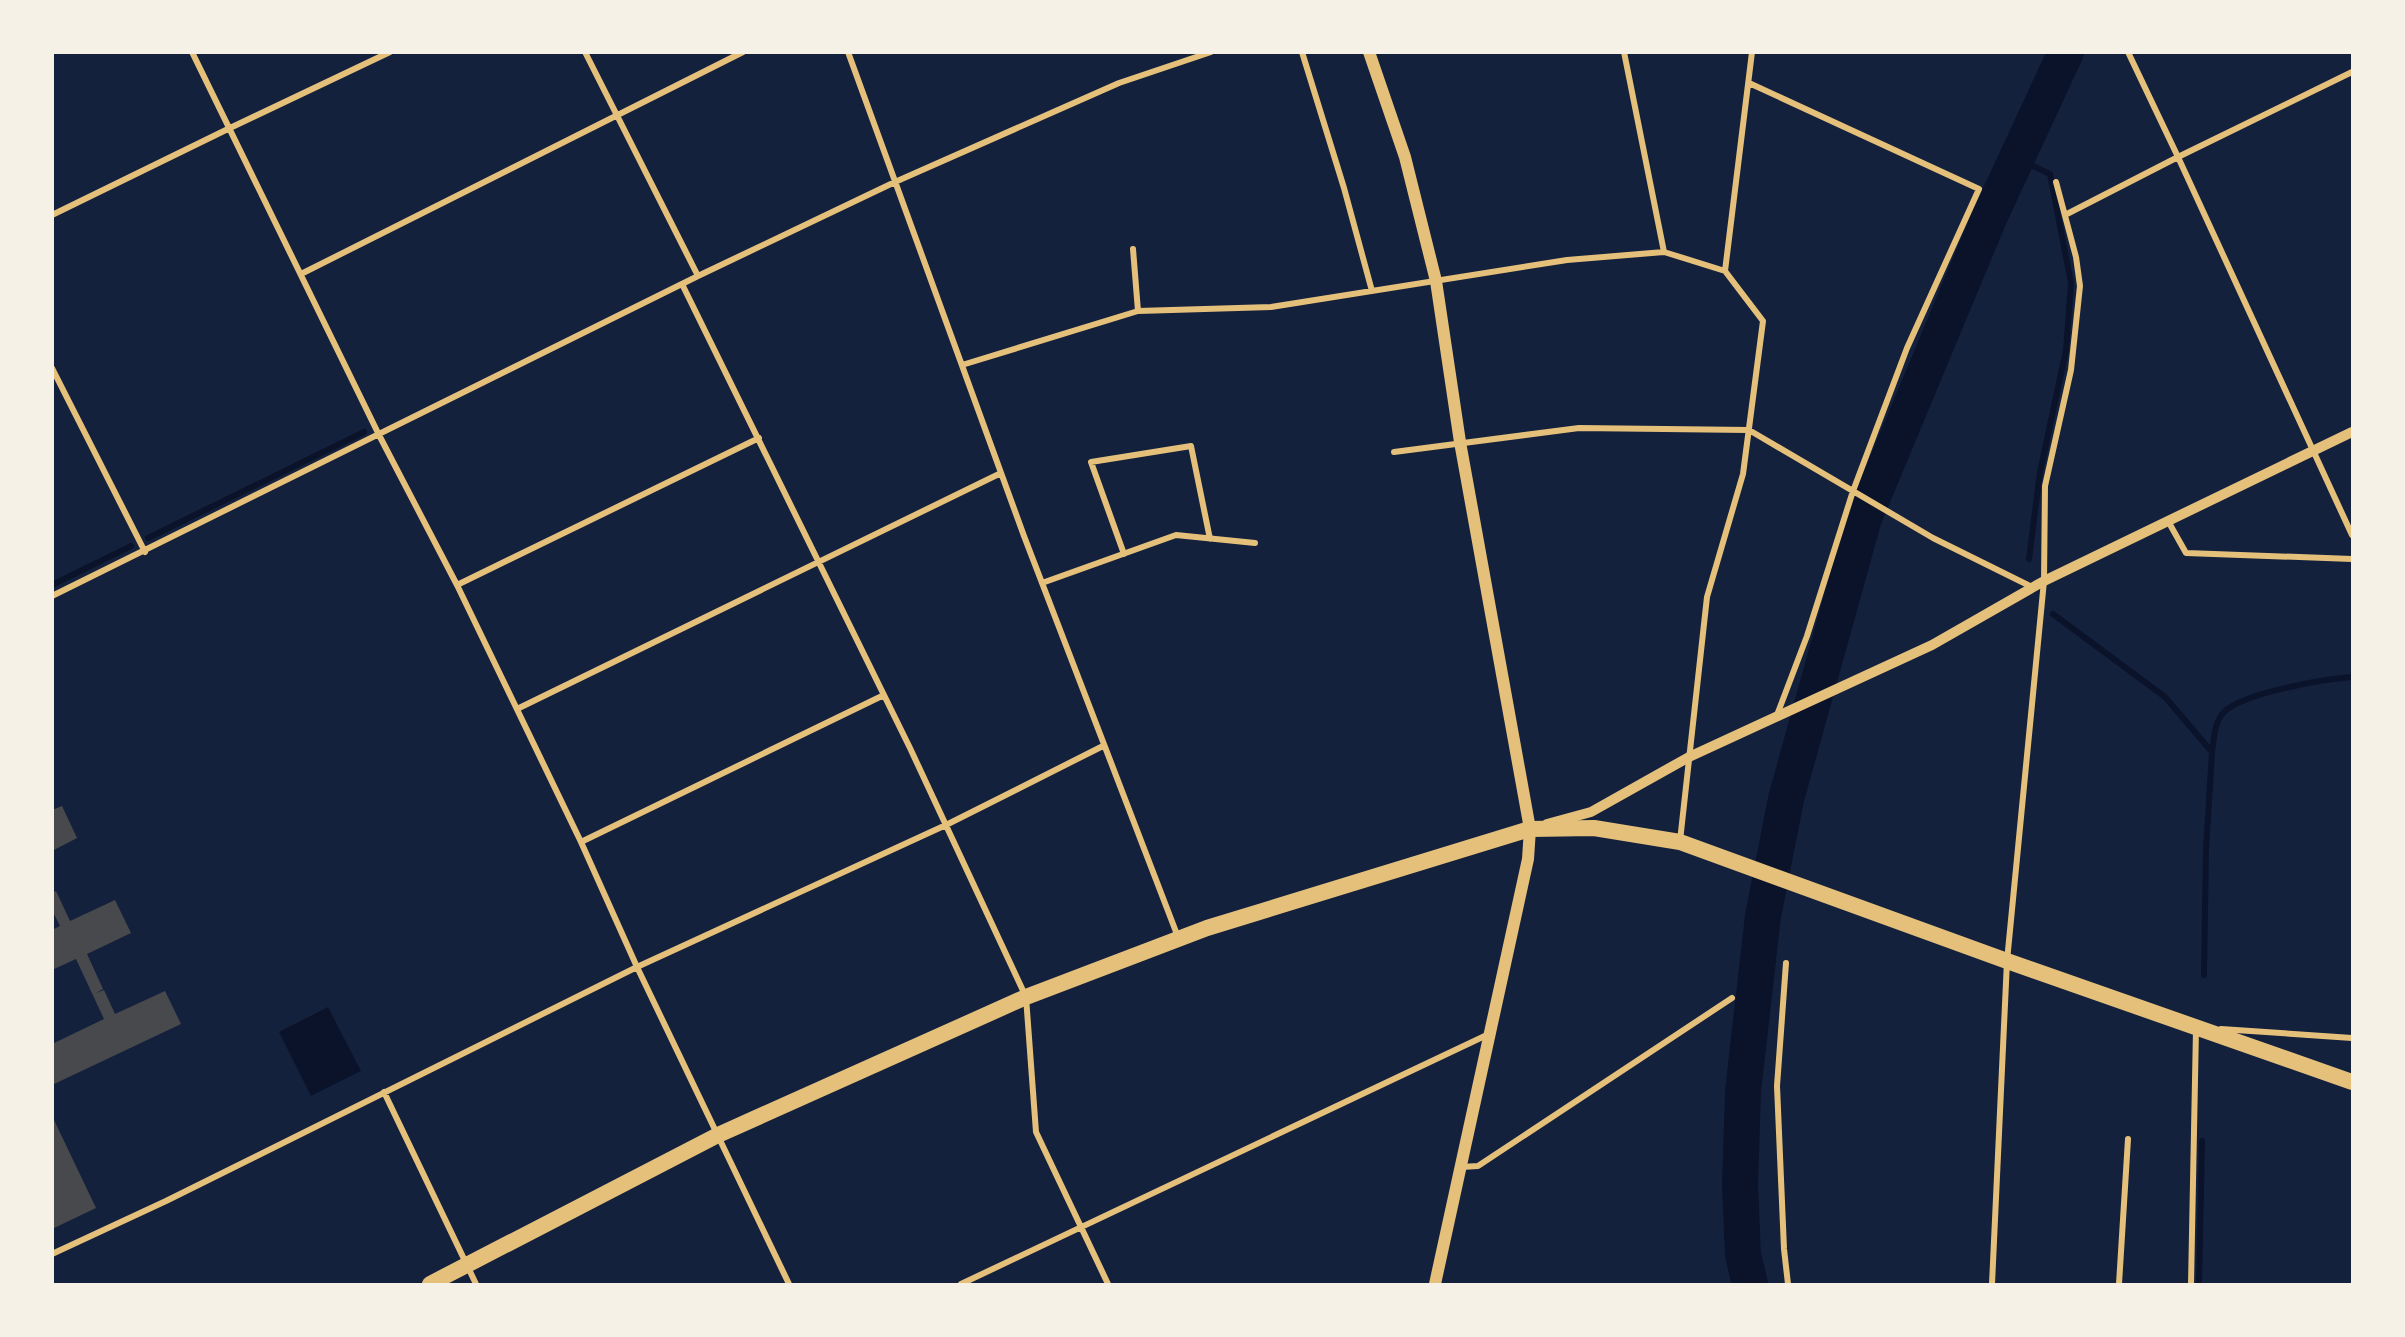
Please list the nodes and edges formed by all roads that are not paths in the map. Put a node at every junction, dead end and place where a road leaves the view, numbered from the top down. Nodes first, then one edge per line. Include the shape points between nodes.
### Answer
1 (192, 52) edge
2 (390, 52) edge
3 (585, 52) edge
4 (743, 52) edge
5 (848, 52) edge
6 (1210, 52) edge
7 (1302, 52) edge
8 (1370, 52) edge
9 (1624, 52) edge
10 (1752, 52) edge
11 (2128, 52) edge
12 (2352, 72) edge
13 (1749, 83) junction
14 (617, 116) junction
15 (230, 128) junction
16 (2178, 157) junction
17 (895, 182) junction
18 (2056, 182) dead end
19 (52, 215) edge
20 (2065, 216) junction
21 (1133, 249) dead end
22 (1664, 252) junction
23 (1725, 271) junction
24 (301, 274) junction
25 (698, 276) junction
26 (1436, 281) junction
27 (681, 284) junction
28 (1372, 291) junction
29 (1138, 310) junction
30 (962, 365) junction
31 (52, 368) edge
32 (1749, 430) junction
33 (2352, 432) edge
34 (379, 435) junction
35 (759, 438) junction
36 (1460, 442) junction
37 (2315, 450) junction
38 (1394, 452) dead end
39 (1001, 473) junction
40 (1853, 491) junction
41 (2168, 521) junction
42 (2352, 535) edge
43 (1210, 538) junction
44 (1255, 543) dead end
45 (145, 552) junction
46 (1124, 554) junction
47 (2352, 559) edge
48 (819, 561) junction
49 (2044, 581) junction
50 (1042, 583) junction
51 (457, 585) junction
52 (2033, 588) junction
53 (52, 596) edge
54 (884, 695) junction
55 (517, 709) junction
56 (1777, 716) junction
57 (1103, 746) junction
58 (1689, 757) junction
59 (946, 825) junction
60 (1530, 829) junction
61 (581, 842) junction
62 (1680, 842) junction
63 (1179, 939) junction
64 (2007, 961) junction
65 (1786, 963) dead end
66 (637, 967) junction
67 (1026, 997) junction
68 (1732, 998) dead end
69 (2196, 1027) junction
70 (1490, 1034) junction
71 (2352, 1038) edge
72 (2352, 1082) edge
73 (384, 1092) junction
74 (718, 1135) junction
75 (2128, 1139) dead end
76 (1461, 1168) junction
77 (1080, 1227) junction
78 (52, 1254) edge
79 (466, 1265) junction
80 (430, 1284) edge
81 (476, 1284) edge
82 (789, 1284) edge
83 (961, 1284) edge
84 (1108, 1284) edge
85 (1435, 1284) edge
86 (1788, 1284) edge
87 (1992, 1284) edge
88 (2119, 1284) edge
89 (2191, 1284) edge

1 - 15 street
2 - 15 street
3 - 14 street
4 - 14 street
5 - 17 street
6 - 17 street via 1119,83
7 - 28 street
8 - 26 main road via 1405,157
9 - 22 street
10 - 13 street
11 - 16 street
12 - 16 street
13 - 23 street
13 - 40 street via 1979,189 1907,348
14 - 24 street
14 - 25 street
15 - 19 street
15 - 24 street
16 - 20 street
16 - 37 street
17 - 25 street
17 - 30 street
18 - 20 street
20 - 49 street via 2080,286 2071,370 2045,486
21 - 29 street
22 - 23 street
22 - 26 street via 1567,260
23 - 32 street via 1763,321
24 - 34 street
25 - 27 street
26 - 28 street
26 - 36 main road
27 - 34 street
27 - 35 street
28 - 29 street via 1271,308
29 - 30 street
30 - 39 street
31 - 45 street
32 - 36 street via 1579,428
32 - 40 street
32 - 58 street via 1743,474 1707,597
33 - 37 street
34 - 45 street
34 - 51 street
35 - 48 street
35 - 51 street
36 - 38 street
36 - 60 main road
37 - 41 street
37 - 42 street
39 - 48 street
39 - 50 street
40 - 52 street via 1933,538
40 - 56 street
41 - 47 street via 2186,553
41 - 49 street
43 - 44 street
43 - 46 street via 1176,535
43 - 46 street via 1191,446 1091,462
45 - 53 street
46 - 50 street
48 - 54 street
48 - 55 street
49 - 52 street
49 - 64 street
50 - 57 street
51 - 55 street
52 - 56 street via 1932,645
54 - 59 street
54 - 61 street
55 - 61 street
56 - 58 street
57 - 59 street
57 - 63 street
58 - 60 street via 1591,812
58 - 62 street
59 - 66 street
59 - 67 street
60 - 62 highway via 1594,828
60 - 63 highway
60 - 70 main road via 1528,859
61 - 66 street
62 - 64 highway
63 - 67 highway
64 - 69 highway
64 - 87 street
65 - 86 street via 1778,1086
66 - 73 street
66 - 74 street
67 - 74 highway
67 - 77 street via 1036,1132
68 - 76 street via 1478,1166
69 - 71 street
69 - 72 highway
69 - 89 street
70 - 76 main road
70 - 77 street
73 - 78 street
73 - 79 street
74 - 79 highway
74 - 82 street
75 - 88 street
76 - 85 main road
77 - 83 street
77 - 84 street
79 - 80 highway
79 - 81 street

